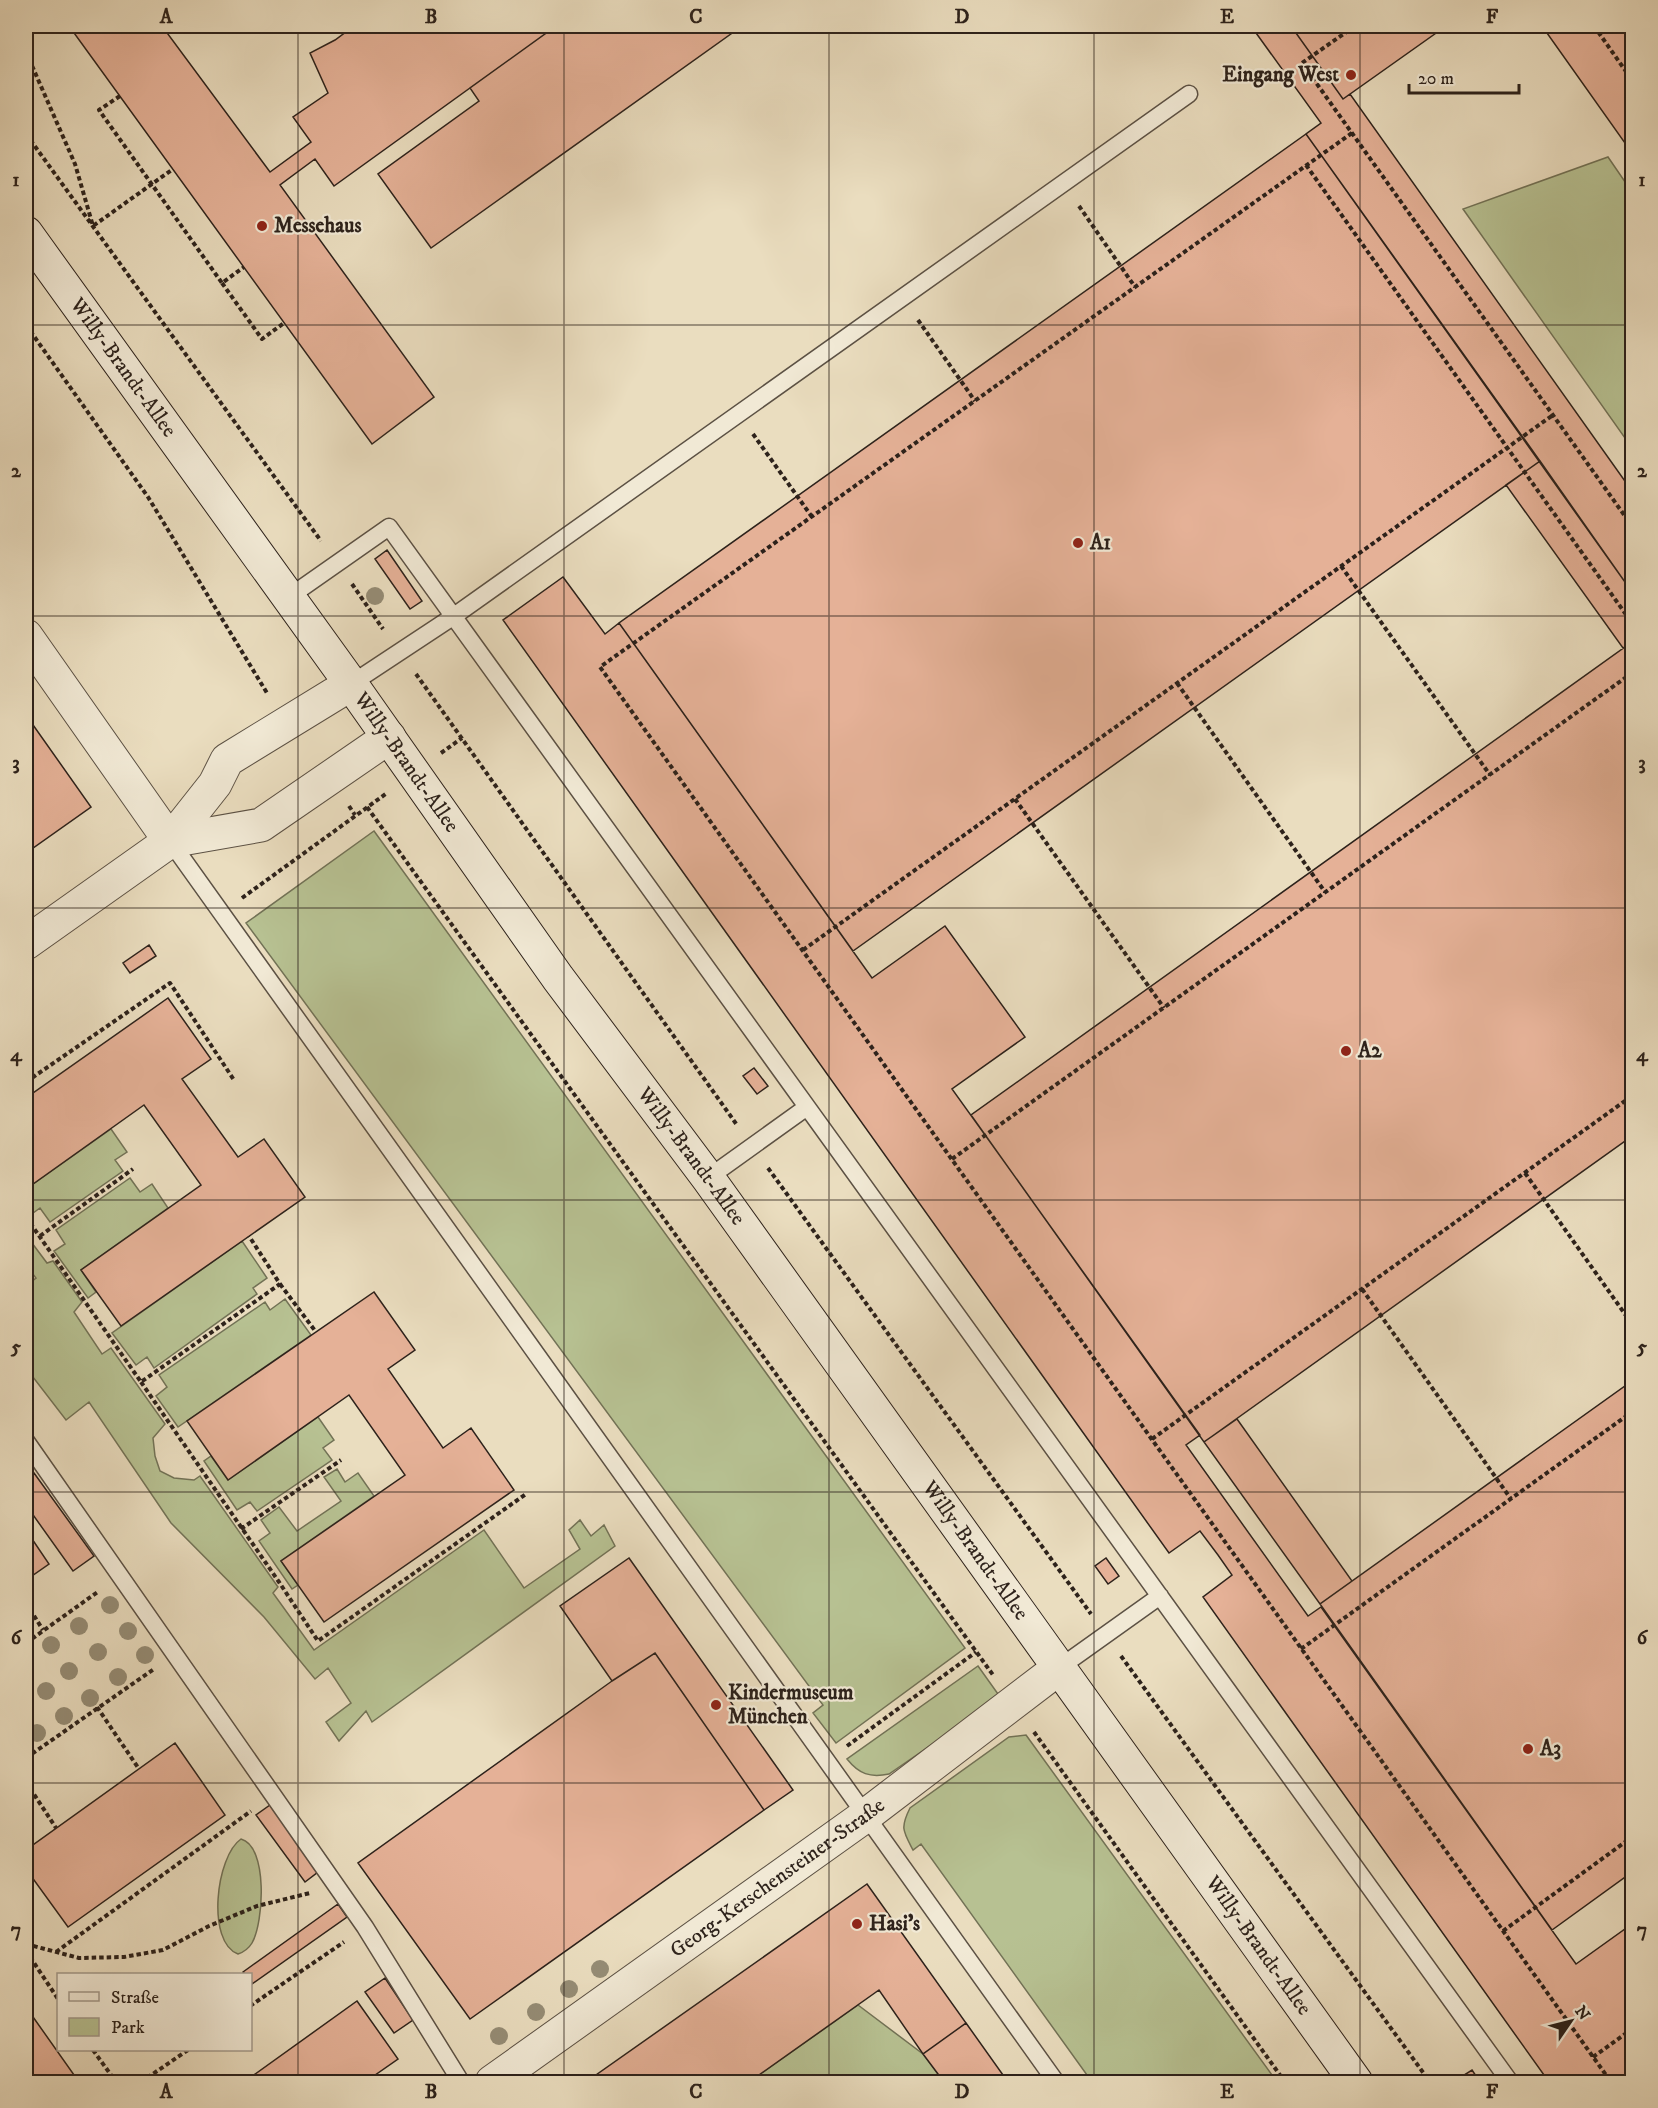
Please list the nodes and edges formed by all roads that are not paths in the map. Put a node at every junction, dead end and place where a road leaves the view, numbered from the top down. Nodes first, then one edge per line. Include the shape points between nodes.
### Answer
1 (1189, 94) dead end
2 (26, 233) edge
3 (289, 597) junction
4 (454, 616) junction
5 (26, 636) edge
6 (351, 684) junction
7 (389, 737) junction
8 (170, 841) junction
9 (26, 943) edge
10 (807, 1107) junction
11 (708, 1178) junction
12 (26, 1441) edge
13 (1160, 1596) junction
14 (1059, 1668) junction
15 (865, 1816) junction
16 (461, 2082) edge
17 (492, 2082) edge
18 (1056, 2082) edge
19 (1356, 2082) edge
20 (1510, 2082) edge

1 - 4 lane
2 - 3 main road, Willy-Brandt-Allee
3 - 4 lane via 389,527
3 - 6 main road, Willy-Brandt-Allee
4 - 6 lane
4 - 10 lane
5 - 8 main road
6 - 7 main road, Willy-Brandt-Allee
6 - 8 main road via 227,760 215,784
7 - 8 main road via 261,825
7 - 11 main road, Willy-Brandt-Allee via 558,978
8 - 9 main road
8 - 15 lane
10 - 11 lane
10 - 13 lane
11 - 14 main road, Willy-Brandt-Allee
12 - 16 lane via 365,1927
13 - 14 lane
13 - 20 lane
14 - 15 main road, Georg-Kerschensteiner-Straße
14 - 19 main road, Willy-Brandt-Allee
15 - 17 main road, Georg-Kerschensteiner-Straße
15 - 18 lane

